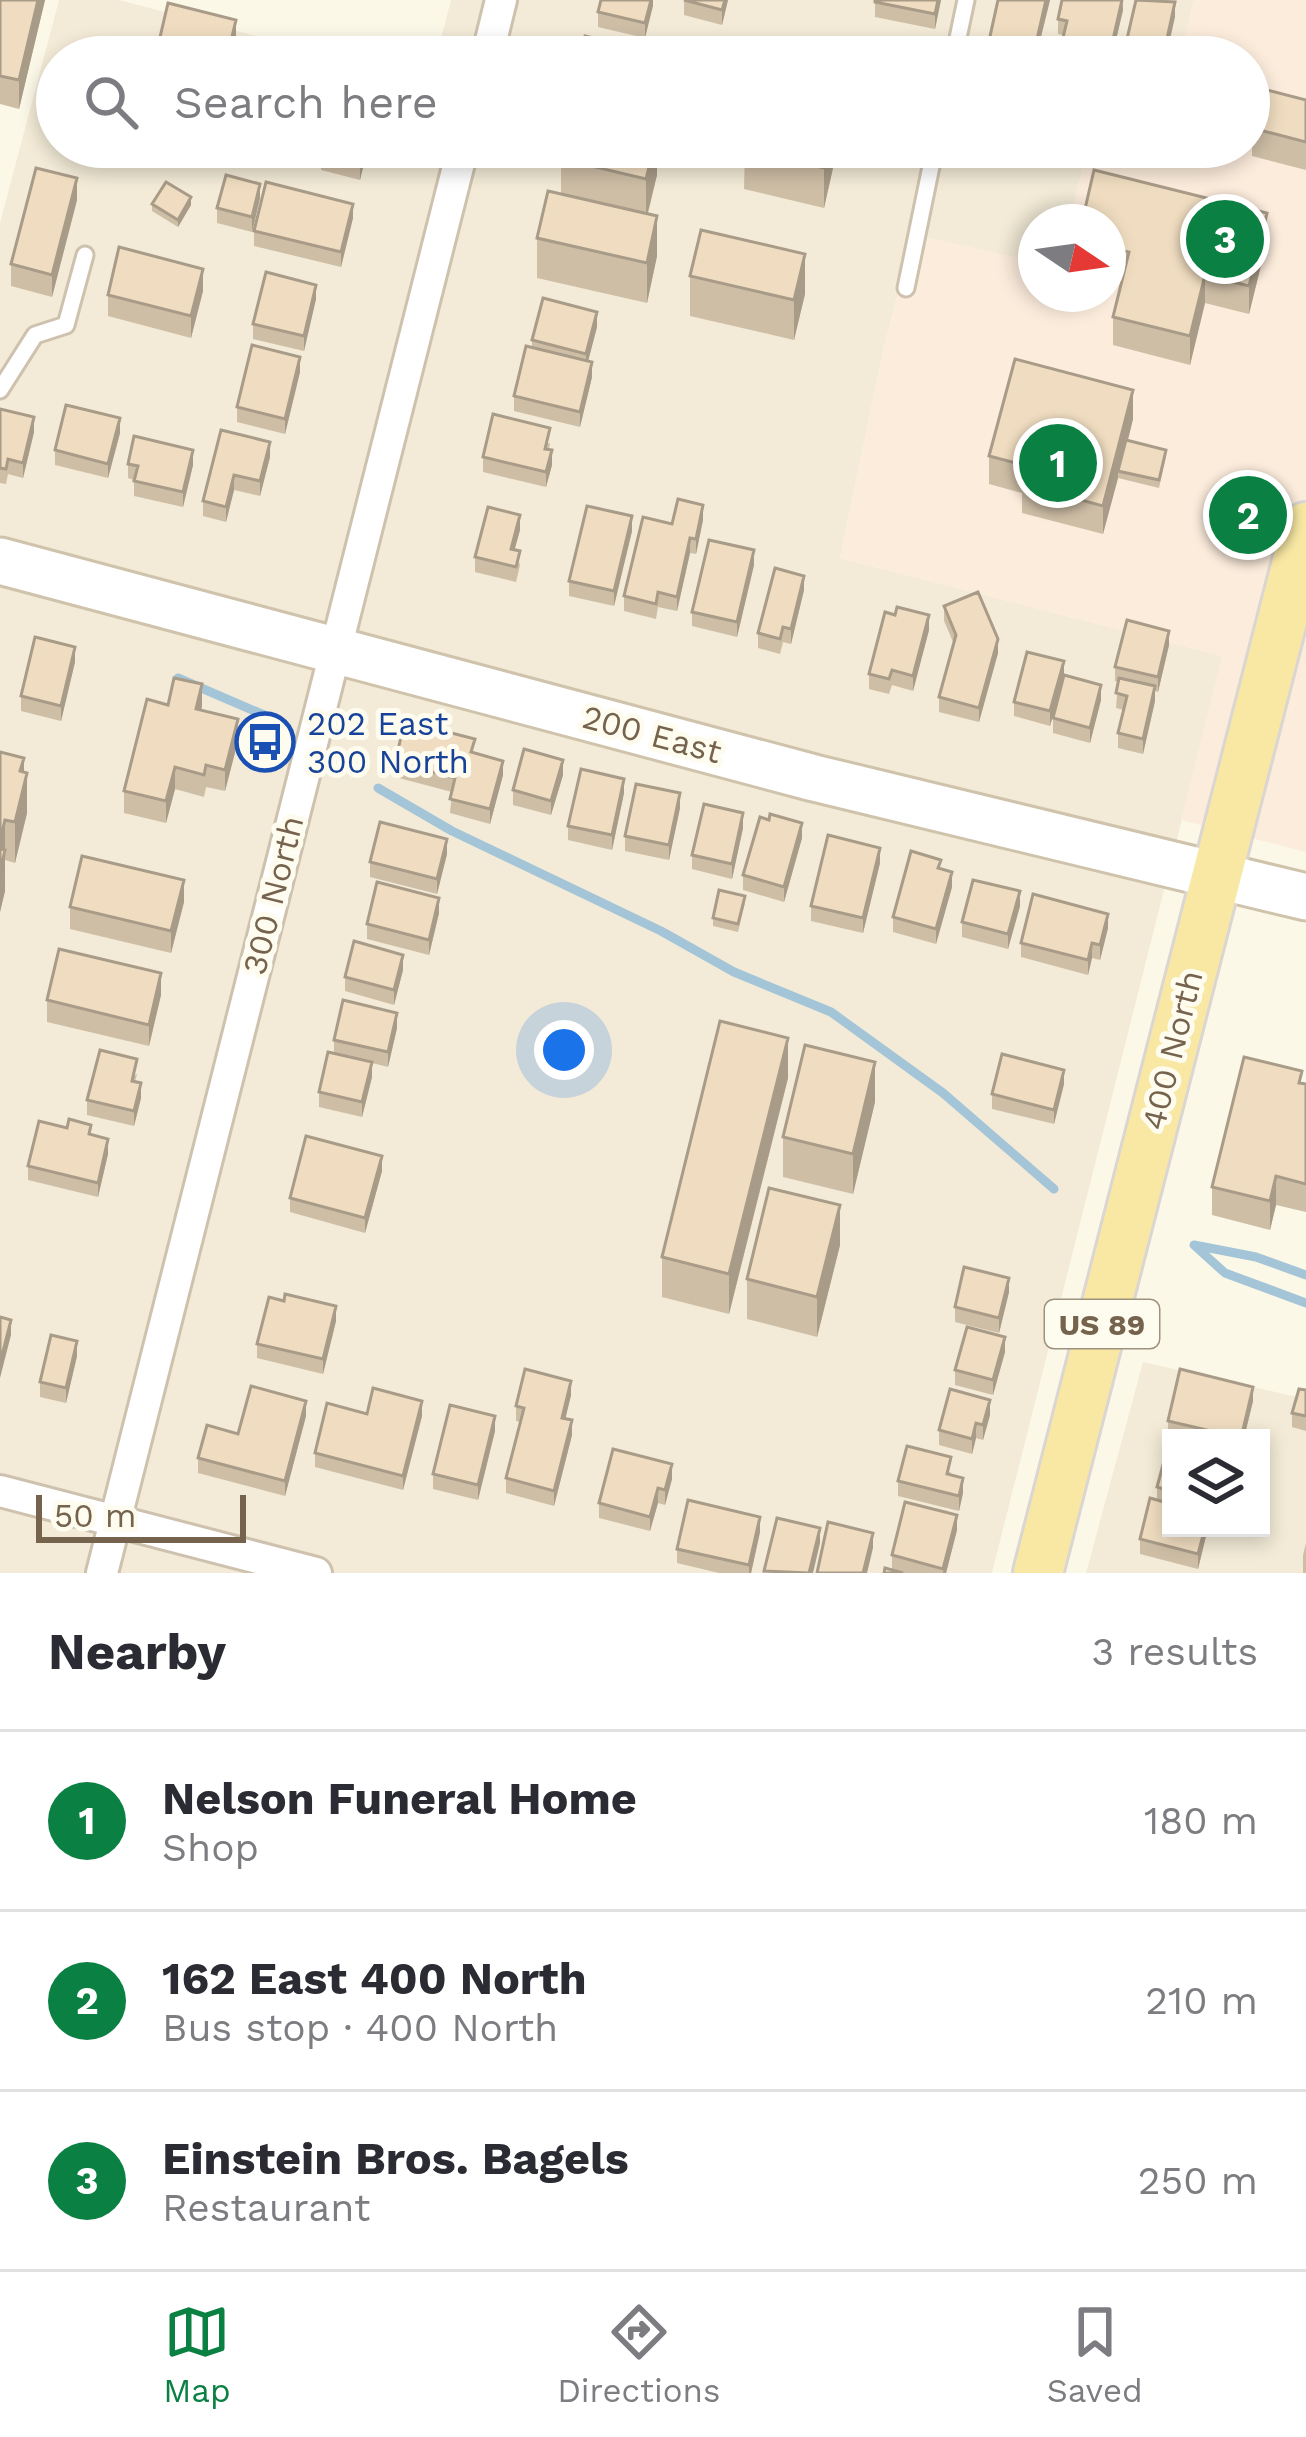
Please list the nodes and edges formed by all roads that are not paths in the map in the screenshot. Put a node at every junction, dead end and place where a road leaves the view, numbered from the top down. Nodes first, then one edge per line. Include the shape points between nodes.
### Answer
1 (501, 0) edge
2 (966, 0) edge
3 (492, 36) edge
4 (958, 36) edge
5 (458, 168) edge
6 (931, 168) edge
7 (85, 254) dead end
8 (907, 288) dead end
9 (0, 390) edge
10 (1306, 527) edge
11 (2, 569) edge
12 (334, 650) junction
13 (1217, 876) junction
14 (1306, 897) edge
15 (0, 1491) edge
16 (115, 1522) junction
17 (102, 1573) edge
18 (316, 1573) edge
19 (1038, 1573) edge

1 - 3 street
2 - 4 lane
5 - 12 street, 300 North
6 - 8 lane
7 - 9 lane via 66,326 35,335
10 - 13 main road, 400 North / US 89
11 - 12 street, 200 East
12 - 13 street, 200 East
12 - 16 street, 300 North
13 - 14 street, 200 East
13 - 19 main road, 400 North / US 89
15 - 16 street
16 - 17 street, 300 North
16 - 18 street

